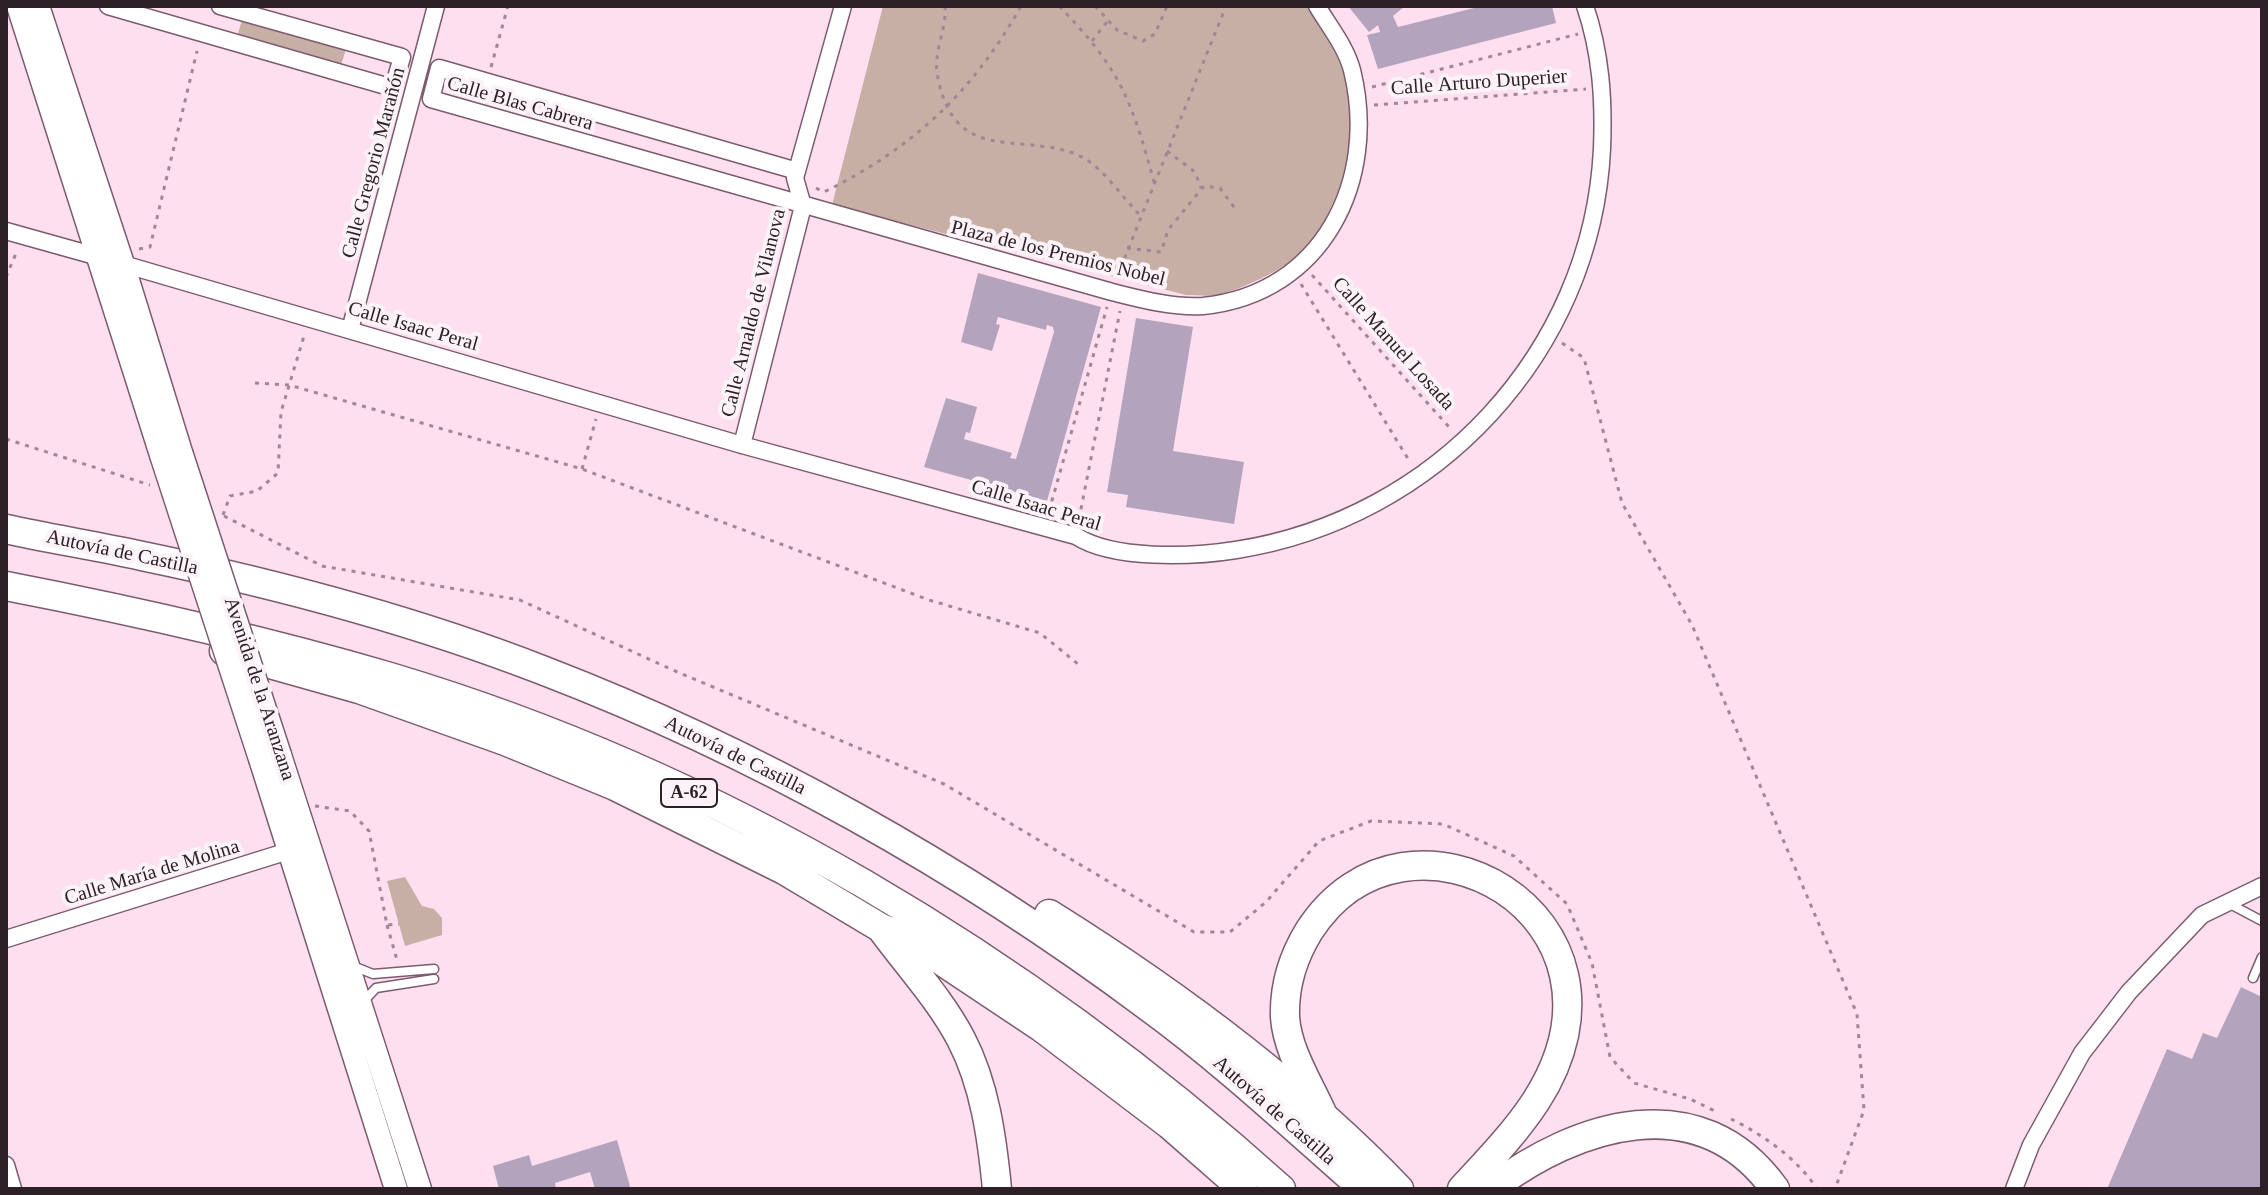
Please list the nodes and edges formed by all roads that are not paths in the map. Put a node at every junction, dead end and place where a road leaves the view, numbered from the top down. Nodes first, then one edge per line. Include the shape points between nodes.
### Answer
1 (18, 6) edge
2 (38, 6) edge
3 (108, 6) edge
4 (220, 6) edge
5 (436, 6) edge
6 (843, 6) edge
7 (1317, 6) edge
8 (1585, 6) edge
9 (796, 174) junction
10 (803, 206) junction
11 (6, 231) edge
12 (113, 255) junction
13 (350, 330) junction
14 (742, 445) junction
15 (8, 529) edge
16 (6, 586) edge
17 (6, 595) edge
18 (271, 759) junction
19 (802, 789) junction
20 (299, 847) junction
21 (2262, 886) edge
22 (2227, 903) junction
23 (2261, 921) edge
24 (881, 928) junction
25 (6, 939) edge
26 (2261, 959) edge
27 (349, 964) junction
28 (2253, 978) dead end
29 (362, 1004) junction
30 (1322, 1113) junction
31 (6, 1165) edge
32 (1396, 1186) edge
33 (389, 1187) edge
34 (13, 1189) edge
35 (420, 1189) edge
36 (997, 1189) edge
37 (1243, 1189) edge
38 (1281, 1189) edge
39 (1364, 1189) edge
40 (1462, 1189) edge
41 (1491, 1189) edge
42 (1775, 1189) edge
43 (2014, 1189) edge

1 - 12 street, Avenida de la Aranzana
2 - 12 street, Avenida de la Aranzana
3 - 4 street via 393,88 402,57
5 - 13 street, Calle Gregorio Marañón
6 - 9 street
7 - 10 street, Plaza de los Premios Nobel via 1351,67 1357,99 1357,144 1345,205 1331,231 1297,267 1226,303 1172,304 1118,294
8 - 14 street, Calle Isaac Peral via 1602,87 1600,176 1573,288 1522,377 1463,443 1419,477 1348,518 1270,544 1192,554 1144,553 1090,545 1076,536
9 - 10 street, Calle Arnaldo de Vilanova
9 - 10 street, Calle Blas Cabrera via 439,68 431,99
10 - 14 street, Calle Arnaldo de Vilanova
11 - 12 street, Calle Isaac Peral
12 - 13 street, Calle Isaac Peral
12 - 18 street, Avenida de la Aranzana, bridge via 171,454
13 - 14 street, Calle Isaac Peral
15 - 19 highway, Autovía de Castilla / A-62 via 272,586 416,628 540,669 665,721
16 - 38 highway, A-62 via 265,642 394,678 668,782 857,878 985,958 1114,1050
17 - 24 highway via 359,689 505,741 685,819
18 - 20 street, Avenida de la Aranzana
18 - 20 street, Avenida de la Aranzana via 297,805
19 - 30 highway via 962,860 1110,952
19 - 39 highway, Autovía de Castilla / A-62 via 1028,920 1223,1065
20 - 25 street, Calle María de Molina
20 - 27 street, Avenida de la Aranzana
20 - 33 street, Avenida de la Aranzana
21 - 22 street
22 - 23 lane
22 - 43 street via 2202,915 2159,957 2082,1053 2031,1145
24 - 36 highway via 961,1039 979,1081
24 - 37 highway via 912,941 1041,1027 1170,1125
26 - 28 lane
27 - 29 street, Avenida de la Aranzana
27 - 29 lane via 373,974 434,974 376,988
29 - 35 street, Avenida de la Aranzana
30 - 32 highway
30 - 40 highway via 1293,1051 1285,1020 1292,966 1319,917 1343,893 1386,872 1435,867 1495,882 1537,918 1559,954 1566,1013 1537,1099
31 - 34 street
41 - 42 highway via 1564,1143 1626,1125 1655,1123 1713,1138 1743,1157

